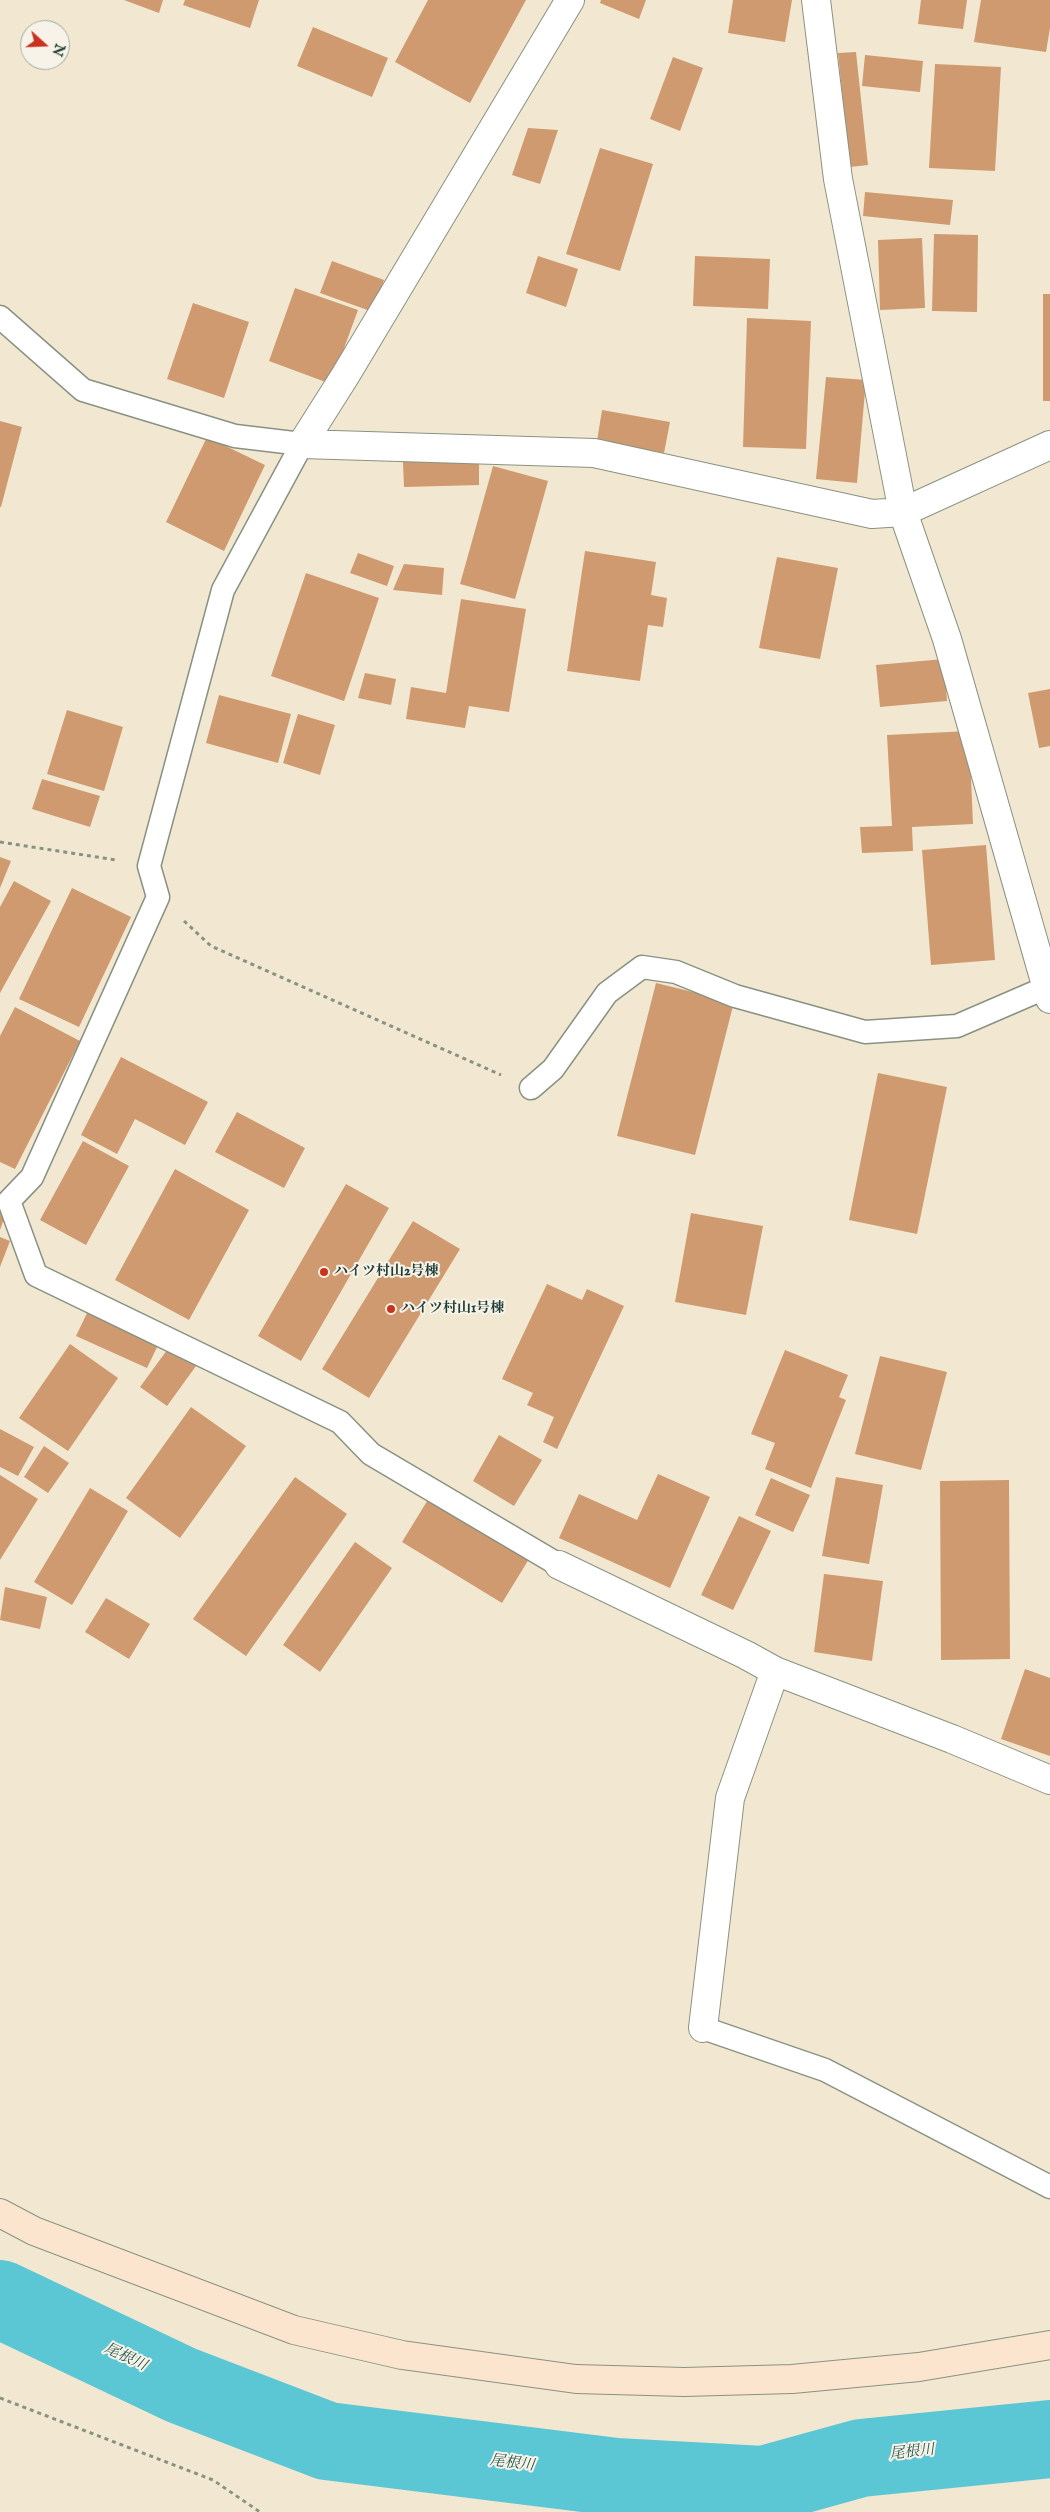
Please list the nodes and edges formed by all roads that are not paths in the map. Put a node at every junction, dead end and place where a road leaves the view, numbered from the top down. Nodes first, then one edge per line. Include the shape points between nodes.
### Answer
1 (570, 0) edge
2 (816, 0) edge
3 (0, 317) edge
4 (302, 444) junction
5 (1050, 445) edge
6 (903, 512) junction
7 (1048, 993) edge
8 (531, 1088) road end
9 (5, 1200) edge
10 (559, 1565) joint
11 (775, 1671) junction
12 (1050, 1780) edge
13 (703, 2028) joint
14 (1050, 2187) edge
15 (0, 2213) edge
16 (1050, 2345) edge

1 - 4 street via 346,376
2 - 6 street via 838,179
3 - 4 lane via 83,390 235,436
4 - 6 street via 594,453 872,514
4 - 9 lane via 222,590 149,866 158,897 32,1177
5 - 6 street
6 - 7 street via 947,639
7 - 8 lane via 957,1026 865,1032 735,996 676,972 642,967 608,993 553,1069
9 - 10 lane via 36,1275 340,1422 371,1454
10 - 11 street
11 - 12 street
11 - 13 street via 730,1798
13 - 14 lane via 825,2070
15 - 16 street via 34,2231 294,2330 402,2355 576,2379 684,2382 792,2379 919,2367

